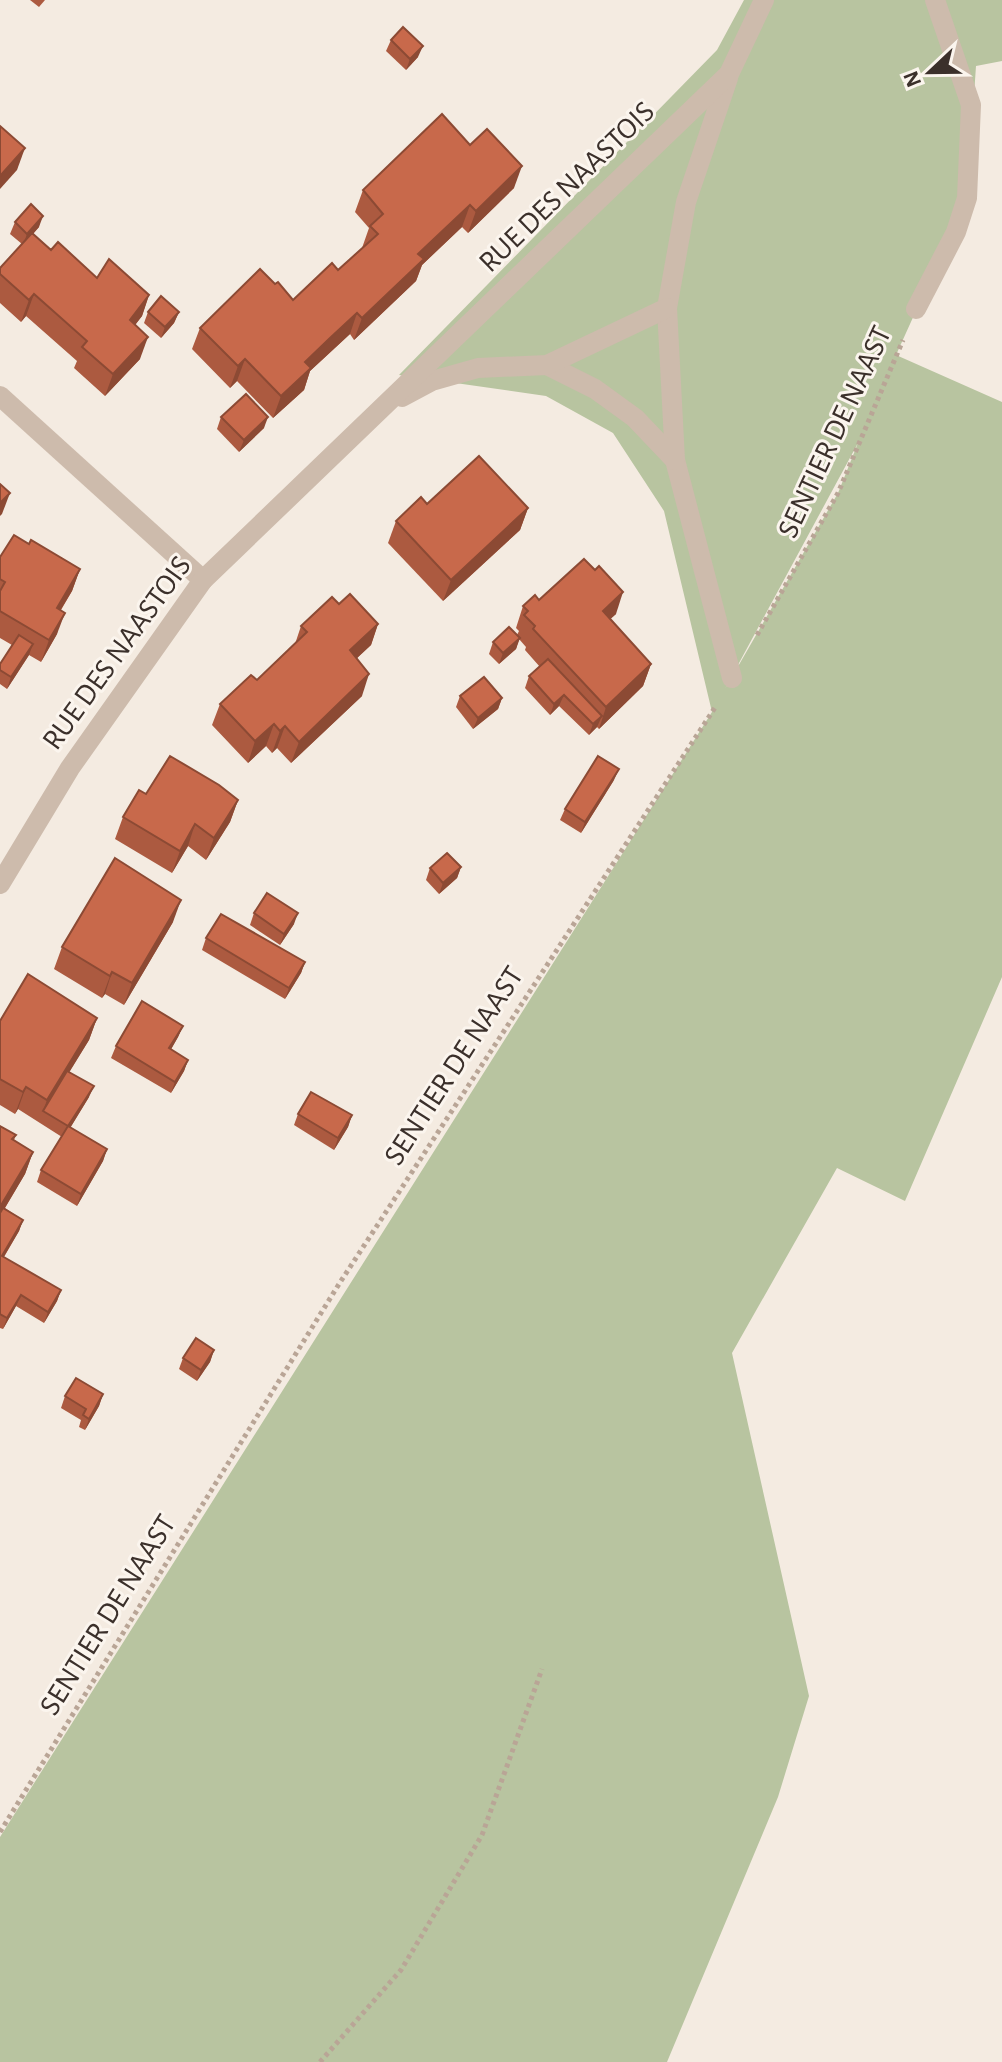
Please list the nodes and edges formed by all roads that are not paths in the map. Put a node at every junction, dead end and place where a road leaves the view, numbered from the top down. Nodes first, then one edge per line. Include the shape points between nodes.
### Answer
1 (764, 0) edge
2 (935, 0) edge
3 (729, 74) junction
4 (667, 308) junction
5 (916, 309) road end
6 (547, 365) junction
7 (0, 396) edge
8 (377, 410) junction
9 (675, 460) junction
10 (203, 580) junction
11 (732, 678) road end
12 (0, 884) edge

1 - 3 street, RUE DES NAASTOIS
2 - 5 street via 971,105 967,198 956,232
3 - 4 street, RUE DES NAASTOIS via 686,202
3 - 8 street, RUE DES NAASTOIS
4 - 6 street, RUE DES NAASTOIS
4 - 9 street, RUE DES NAASTOIS
6 - 8 street, RUE DES NAASTOIS via 478,368 432,381
6 - 9 street, RUE DES NAASTOIS via 595,389 635,418
7 - 10 street
8 - 10 street, RUE DES NAASTOIS
9 - 11 street, RUE DES NAASTOIS
10 - 12 street, RUE DES NAASTOIS via 70,768

